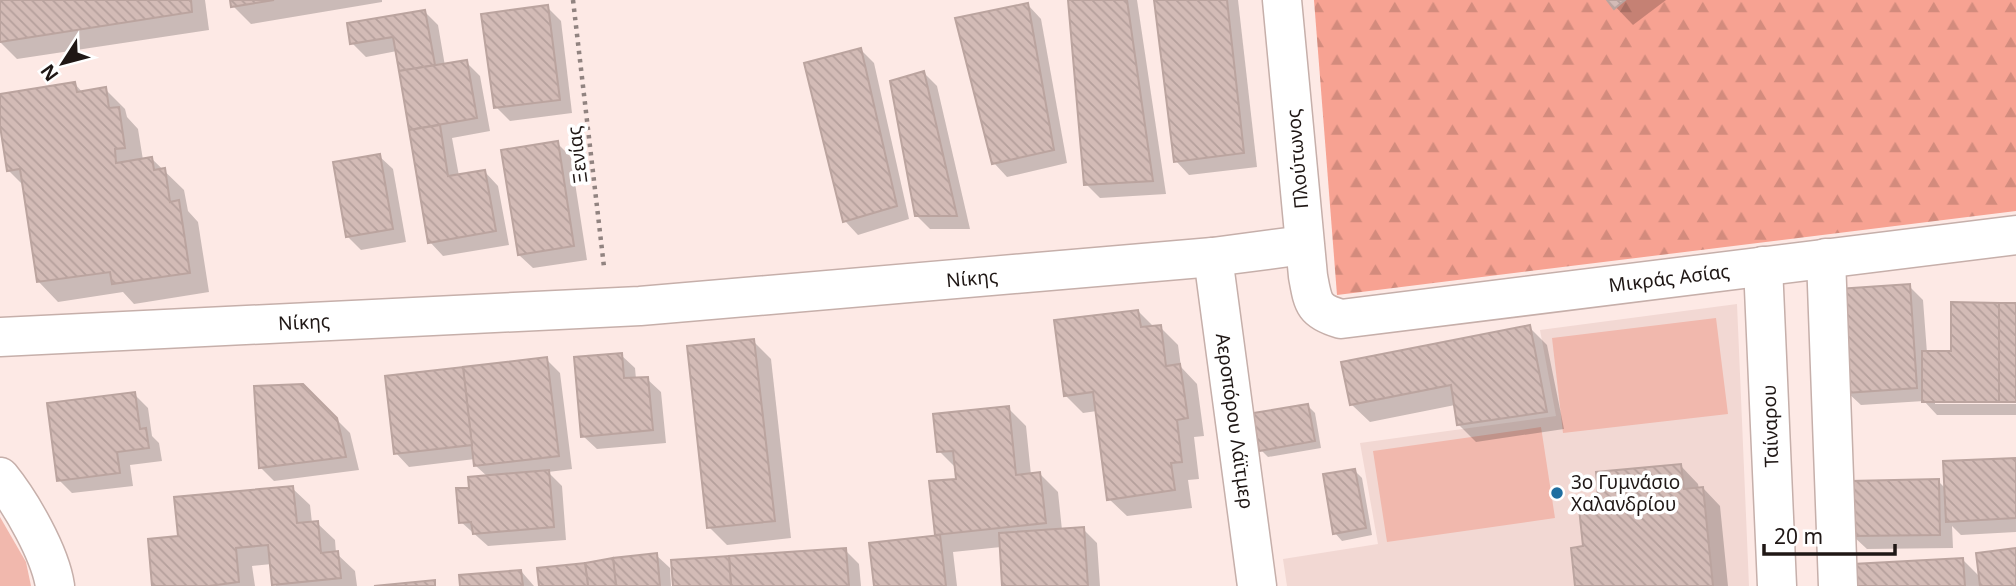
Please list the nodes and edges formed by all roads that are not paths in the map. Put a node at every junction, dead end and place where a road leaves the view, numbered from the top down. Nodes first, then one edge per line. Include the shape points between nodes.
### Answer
1 (1282, 0) edge
2 (2016, 235) edge
3 (1304, 245) junction
4 (1213, 257) junction
5 (1826, 258) junction
6 (1763, 267) junction
7 (1324, 314) joint
8 (0, 337) edge
9 (0, 477) edge
10 (1250, 585) edge
11 (55, 586) edge
12 (1777, 586) edge
13 (1838, 586) edge

1 - 3 street, Πλούτωνος
2 - 5 street, Μικράς Ασίας
3 - 4 street, Νίκης
3 - 7 street, Πλούτωνος via 1313,300
4 - 8 street, Νίκης via 608,307
4 - 10 street, Αεροπόρου Λάϊτμερ
5 - 6 street, Μικράς Ασίας
5 - 13 street
6 - 7 street, Μικράς Ασίας via 1341,319
6 - 12 street, Ταίναρου
9 - 11 street via 16,497 53,571

